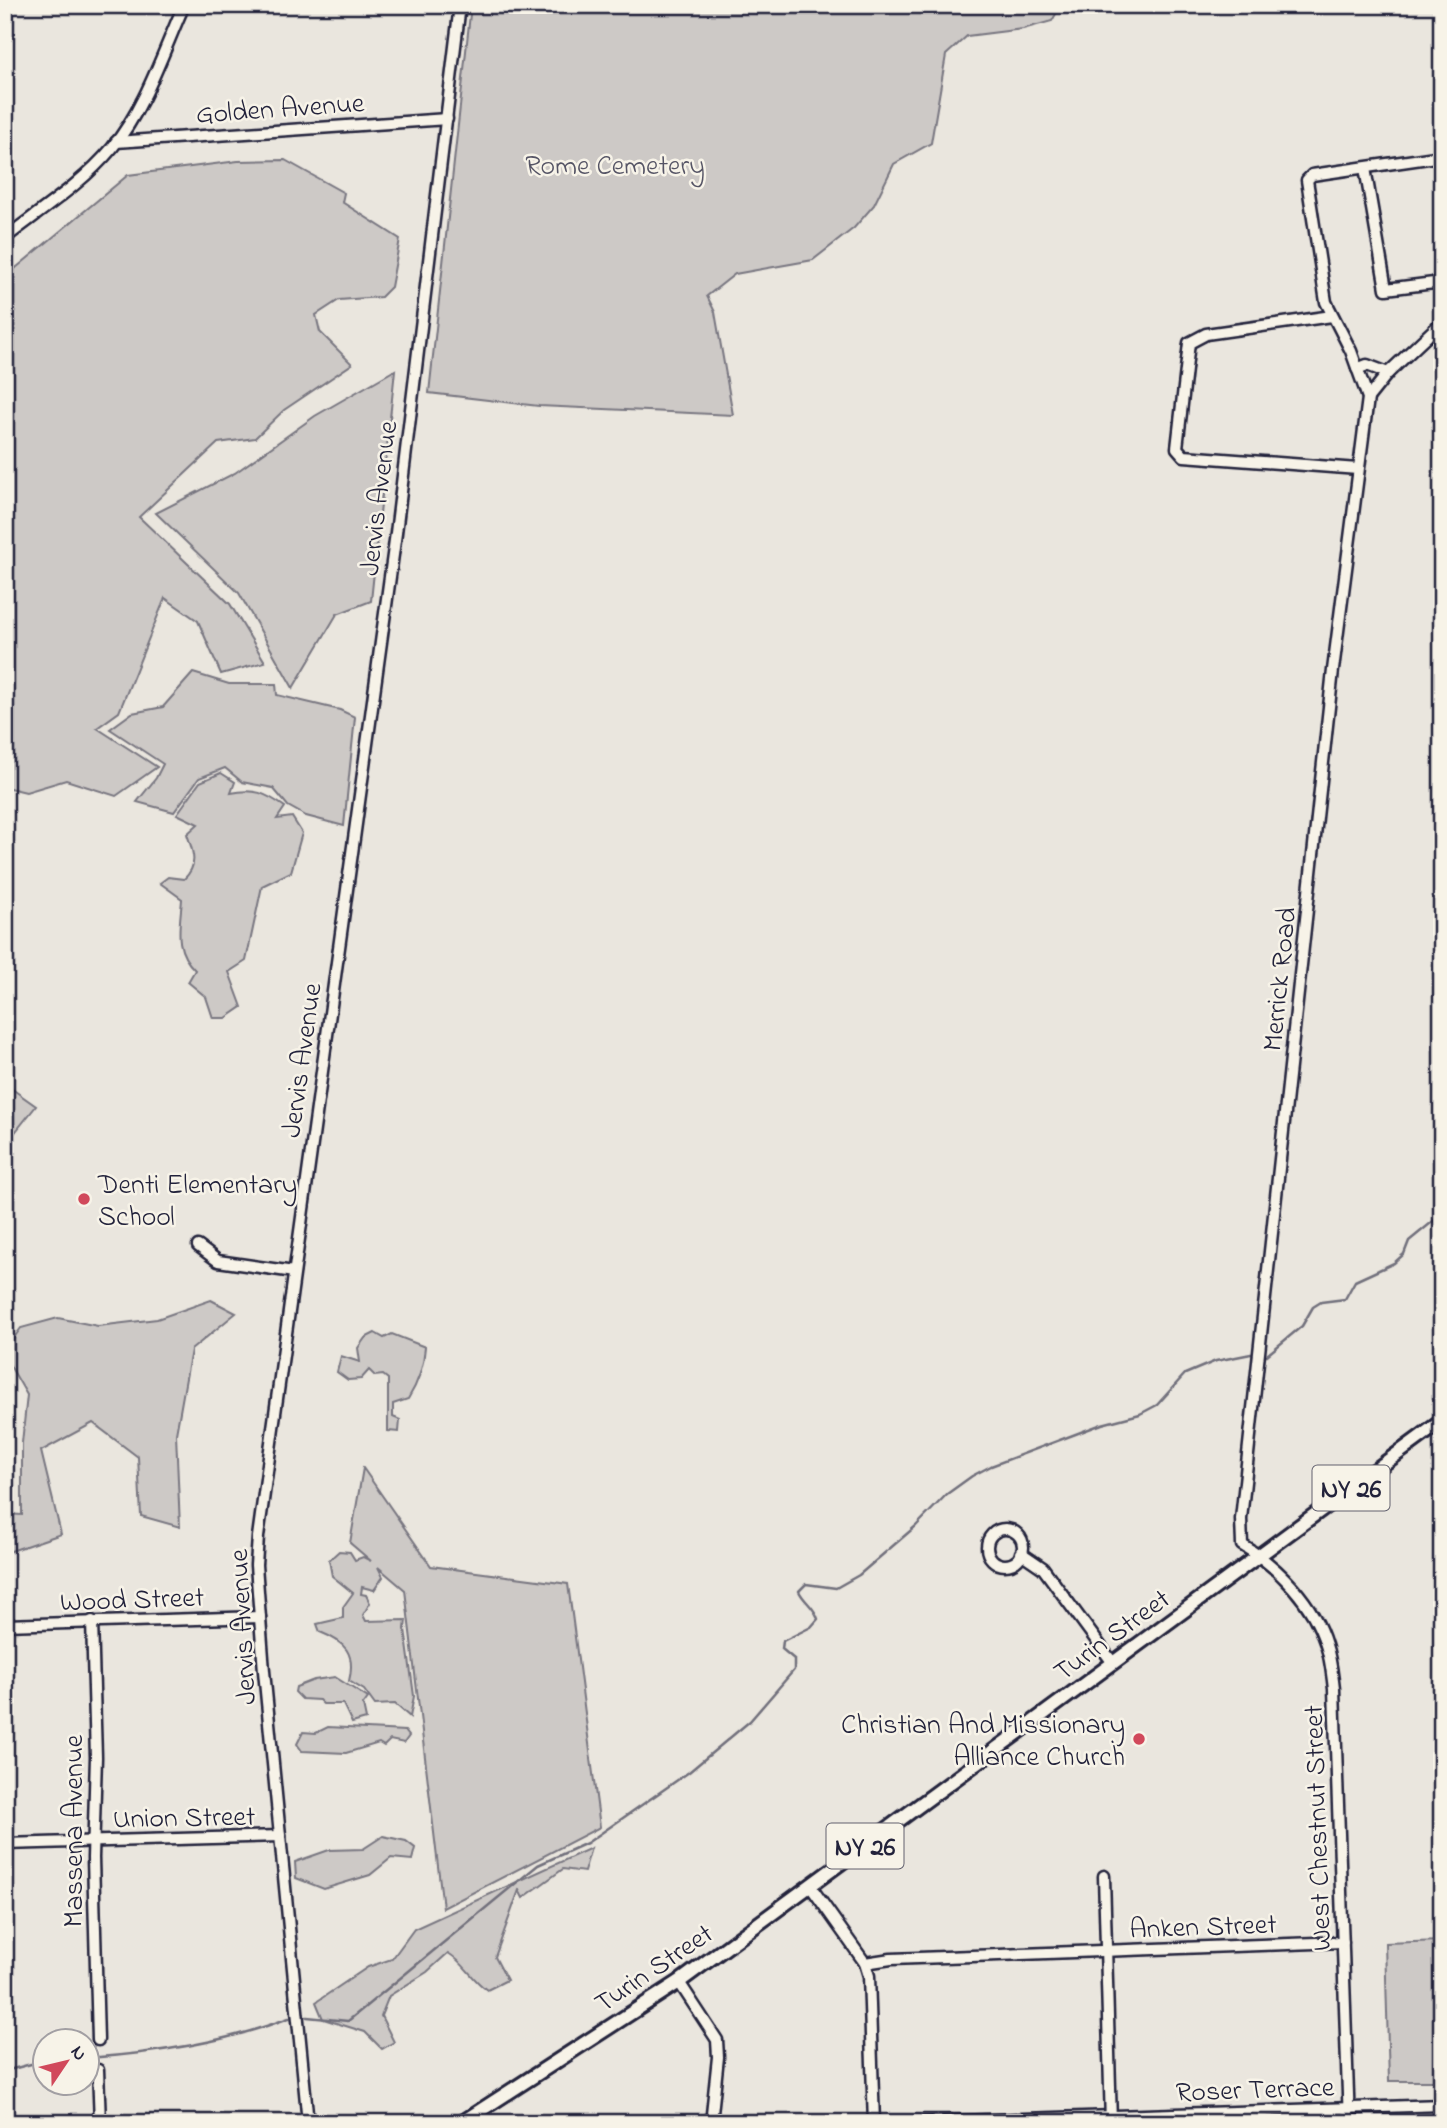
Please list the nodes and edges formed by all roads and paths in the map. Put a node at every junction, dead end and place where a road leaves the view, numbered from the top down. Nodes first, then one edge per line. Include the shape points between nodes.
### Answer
1 (184, 5) edge
2 (460, 5) edge
3 (447, 119) junction
4 (116, 142) junction
5 (1442, 156) edge
6 (1365, 167) junction
7 (5, 238) edge
8 (1442, 282) edge
9 (1332, 316) junction
10 (1442, 322) edge
11 (1357, 369) junction
12 (1388, 373) junction
13 (1368, 398) junction
14 (1358, 469) junction
15 (198, 1245) dead end
16 (294, 1272) junction
17 (1442, 1421) edge
18 (1021, 1553) dead end
19 (1259, 1555) junction
20 (260, 1616) junction
21 (92, 1621) junction
22 (5, 1625) edge
23 (1113, 1663) junction
24 (280, 1836) junction
25 (95, 1841) junction
26 (5, 1844) edge
27 (1104, 1875) dead end
28 (811, 1887) junction
29 (1343, 1942) junction
30 (1106, 1952) junction
31 (865, 1963) junction
32 (679, 1982) junction
33 (98, 2026) edge
34 (99, 2096) edge
35 (1442, 2105) edge
36 (1348, 2108) junction
37 (1111, 2119) edge
38 (100, 2123) edge
39 (308, 2123) edge
40 (461, 2123) edge
41 (711, 2123) edge
42 (874, 2123) edge
43 (901, 2123) edge
44 (1349, 2123) edge

1 - 4 street
2 - 3 street, Jervis Avenue
3 - 4 street, Golden Avenue
3 - 16 street, Jervis Avenue via 395,546
4 - 7 street via 74,184
5 - 6 street
6 - 8 street via 1386,289
6 - 9 street via 1307,180
9 - 11 street
9 - 14 street via 1206,334 1189,343 1177,448 1184,456
10 - 12 street
11 - 12 street via 1367,365
11 - 13 street
12 - 13 street
13 - 14 street, Merrick Road
14 - 19 street, Merrick Road via 1241,1519 1242,1545
15 - 16 street via 218,1261
16 - 20 street, Jervis Avenue via 258,1536
17 - 19 main road, Turin Street / NY 26
18 - 23 street via 1043,1568
19 - 23 main road, Turin Street / NY 26
19 - 29 street, West Chestnut Street via 1275,1567 1306,1607 1320,1629 1329,1657
20 - 21 street, Wood Street
20 - 24 street, Jervis Avenue
21 - 22 street, Wood Street
21 - 25 street, Massena Avenue
23 - 28 main road, Turin Street / NY 26
24 - 25 street, Union Street
24 - 39 street, Jervis Avenue
25 - 26 street, Union Street
25 - 33 street, Massena Avenue
27 - 30 street
28 - 31 street
28 - 32 main road, Turin Street / NY 26
29 - 30 street, Anken Street
29 - 36 street, West Chestnut Street
30 - 31 street, Anken Street
30 - 37 street
31 - 42 street
32 - 40 main road, Turin Street / NY 26
32 - 41 street via 717,2040
34 - 38 street
35 - 36 street, Roser Terrace
36 - 37 street, Roser Terrace
36 - 44 street, West Chestnut Street
37 - 43 street, Roser Terrace

